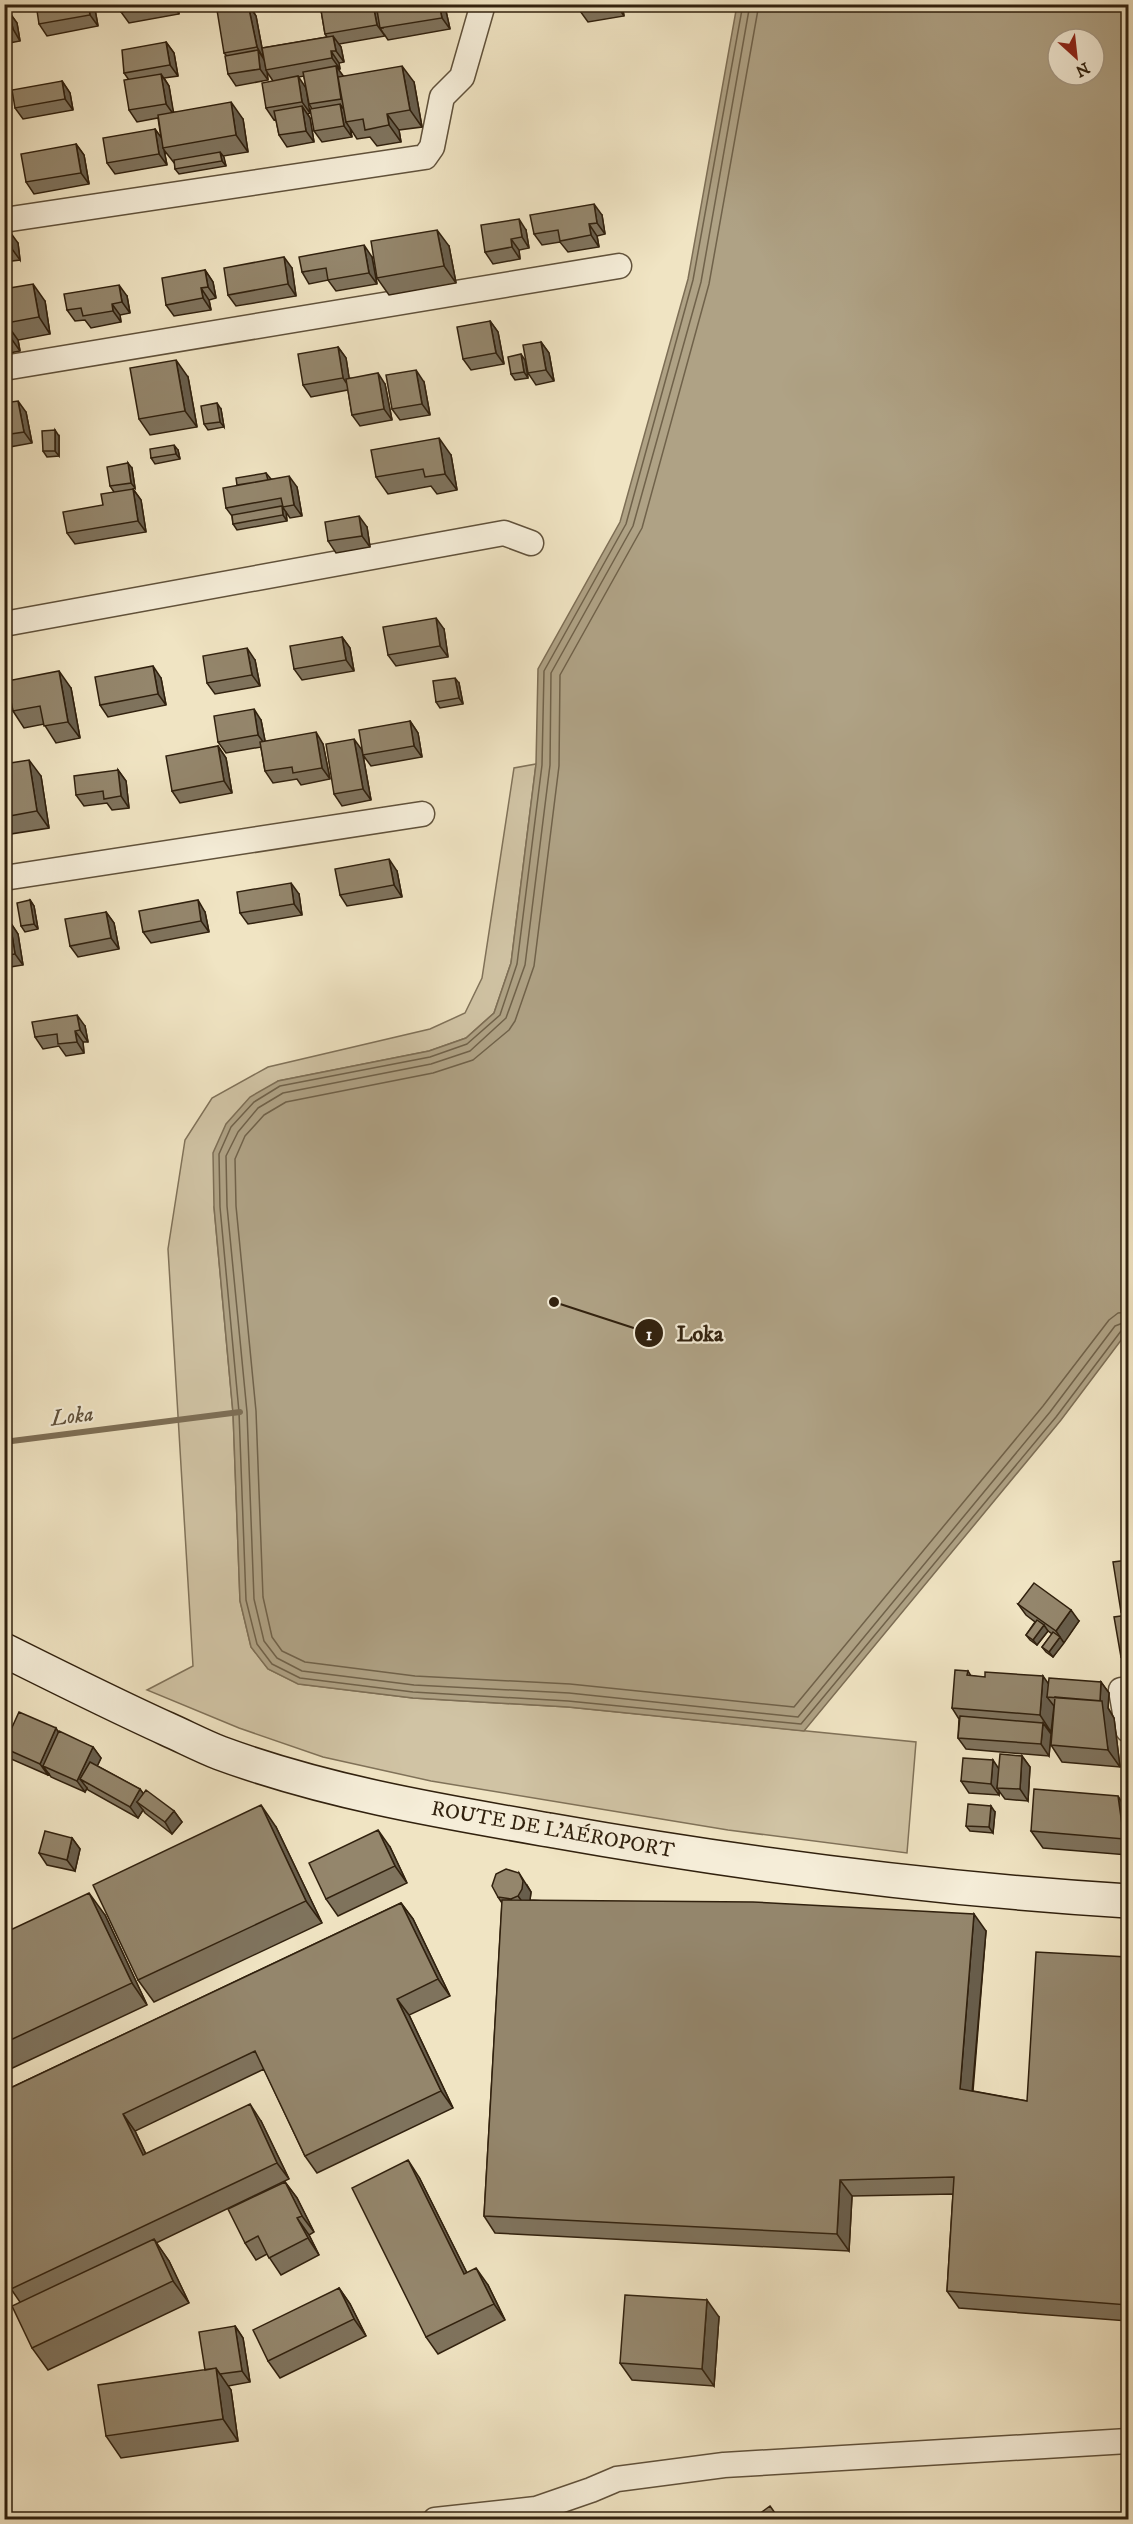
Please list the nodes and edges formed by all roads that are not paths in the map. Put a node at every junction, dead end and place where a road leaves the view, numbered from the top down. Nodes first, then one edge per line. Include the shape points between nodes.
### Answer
1 (483, 4) edge
2 (4, 220) edge
3 (619, 266) dead end
4 (4, 368) edge
5 (531, 543) dead end
6 (4, 624) edge
7 (422, 814) dead end
8 (4, 878) edge
9 (4, 1650) edge
10 (1121, 1690) dead end
11 (1128, 1730) edge
12 (1128, 1901) edge
13 (1128, 2441) edge
14 (535, 2514) edge
15 (435, 2520) edge

1 - 2 street via 462,77 442,97 432,147 425,157
3 - 4 street
5 - 6 street via 504,534
7 - 8 street
9 - 12 main road, ROUTE DE L'AÉROPORT via 220,1753 338,1788 490,1820 794,1869 1025,1895
10 - 11 street
13 - 14 street via 724,2465 617,2479
14 - 15 street

